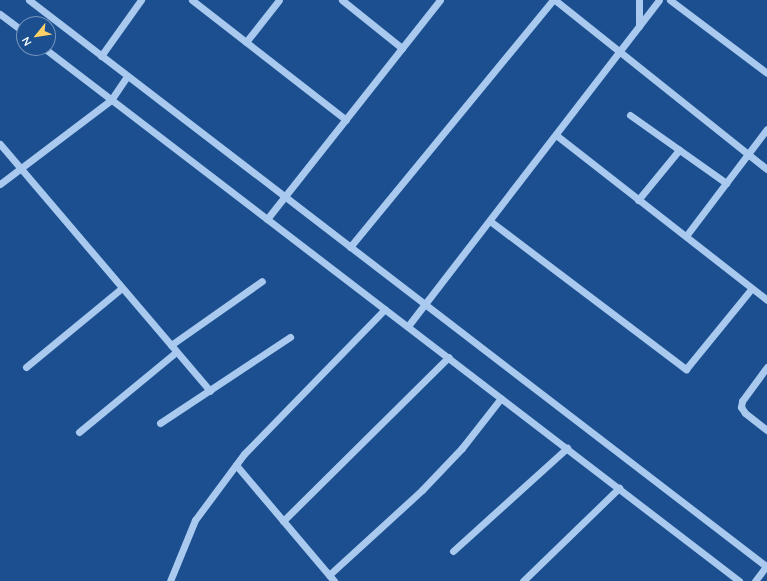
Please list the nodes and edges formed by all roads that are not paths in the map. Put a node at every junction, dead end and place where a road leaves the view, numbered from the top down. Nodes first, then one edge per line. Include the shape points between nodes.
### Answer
1 (29, 0) edge
2 (141, 0) edge
3 (192, 0) edge
4 (342, 0) edge
5 (440, 0) edge
6 (554, 0) edge
7 (639, 0) edge
8 (659, 0) edge
9 (670, 0) edge
10 (278, 1) edge
11 (0, 14) edge
12 (16, 26) edge
13 (639, 26) junction
14 (246, 42) junction
15 (402, 48) junction
16 (619, 52) junction
17 (54, 56) edge
18 (101, 56) junction
19 (767, 73) edge
20 (127, 76) junction
21 (111, 100) junction
22 (630, 115) dead end
23 (346, 120) junction
24 (767, 129) edge
25 (556, 135) junction
26 (0, 144) edge
27 (679, 150) junction
28 (748, 154) junction
29 (21, 169) junction
30 (767, 169) edge
31 (726, 183) junction
32 (0, 184) edge
33 (285, 197) junction
34 (638, 200) junction
35 (267, 219) junction
36 (490, 221) junction
37 (686, 236) junction
38 (350, 247) junction
39 (262, 281) dead end
40 (122, 288) junction
41 (752, 288) junction
42 (767, 300) edge
43 (426, 304) junction
44 (385, 309) junction
45 (408, 326) junction
46 (290, 337) dead end
47 (171, 345) junction
48 (176, 352) junction
49 (449, 358) junction
50 (26, 367) dead end
51 (767, 367) edge
52 (210, 391) junction
53 (501, 398) junction
54 (160, 423) dead end
55 (767, 430) edge
56 (79, 432) dead end
57 (567, 448) junction
58 (236, 465) junction
59 (619, 488) junction
60 (283, 521) junction
61 (453, 552) dead end
62 (767, 566) edge
63 (329, 575) junction
64 (170, 581) edge
65 (334, 581) edge
66 (523, 581) edge
67 (739, 581) edge
68 (755, 581) edge

1 - 18 street
2 - 18 street
3 - 14 street
4 - 15 street
5 - 15 street
6 - 16 street
6 - 38 street
7 - 13 street
8 - 13 street
9 - 19 street
10 - 14 street
11 - 12 street
13 - 16 street
14 - 23 street
15 - 23 street
16 - 25 street
16 - 28 street
17 - 21 street
18 - 20 street
20 - 21 street
20 - 33 street
21 - 29 street
21 - 35 street
22 - 27 street
23 - 33 street
24 - 28 street
25 - 34 street
25 - 36 street
26 - 29 street
27 - 31 street
27 - 34 street
28 - 30 street
28 - 31 street
29 - 32 street
29 - 40 street
31 - 37 street
33 - 35 street
33 - 38 street
34 - 37 street
35 - 44 street
36 - 41 street via 686,369
36 - 43 street
37 - 41 street
38 - 43 street
39 - 47 street
40 - 47 street
40 - 50 street
41 - 42 street
43 - 45 street
43 - 62 street
44 - 45 street
44 - 58 street
45 - 49 street
46 - 52 street
47 - 48 street
48 - 52 street
48 - 56 street
49 - 53 street
49 - 60 street
51 - 55 street via 742,401 741,408
52 - 54 street
53 - 57 street
53 - 63 street via 462,448 395,518
57 - 59 street
57 - 61 street
58 - 60 street
58 - 64 street via 195,520
59 - 66 street
59 - 67 street
60 - 63 street
62 - 68 street
63 - 65 street

